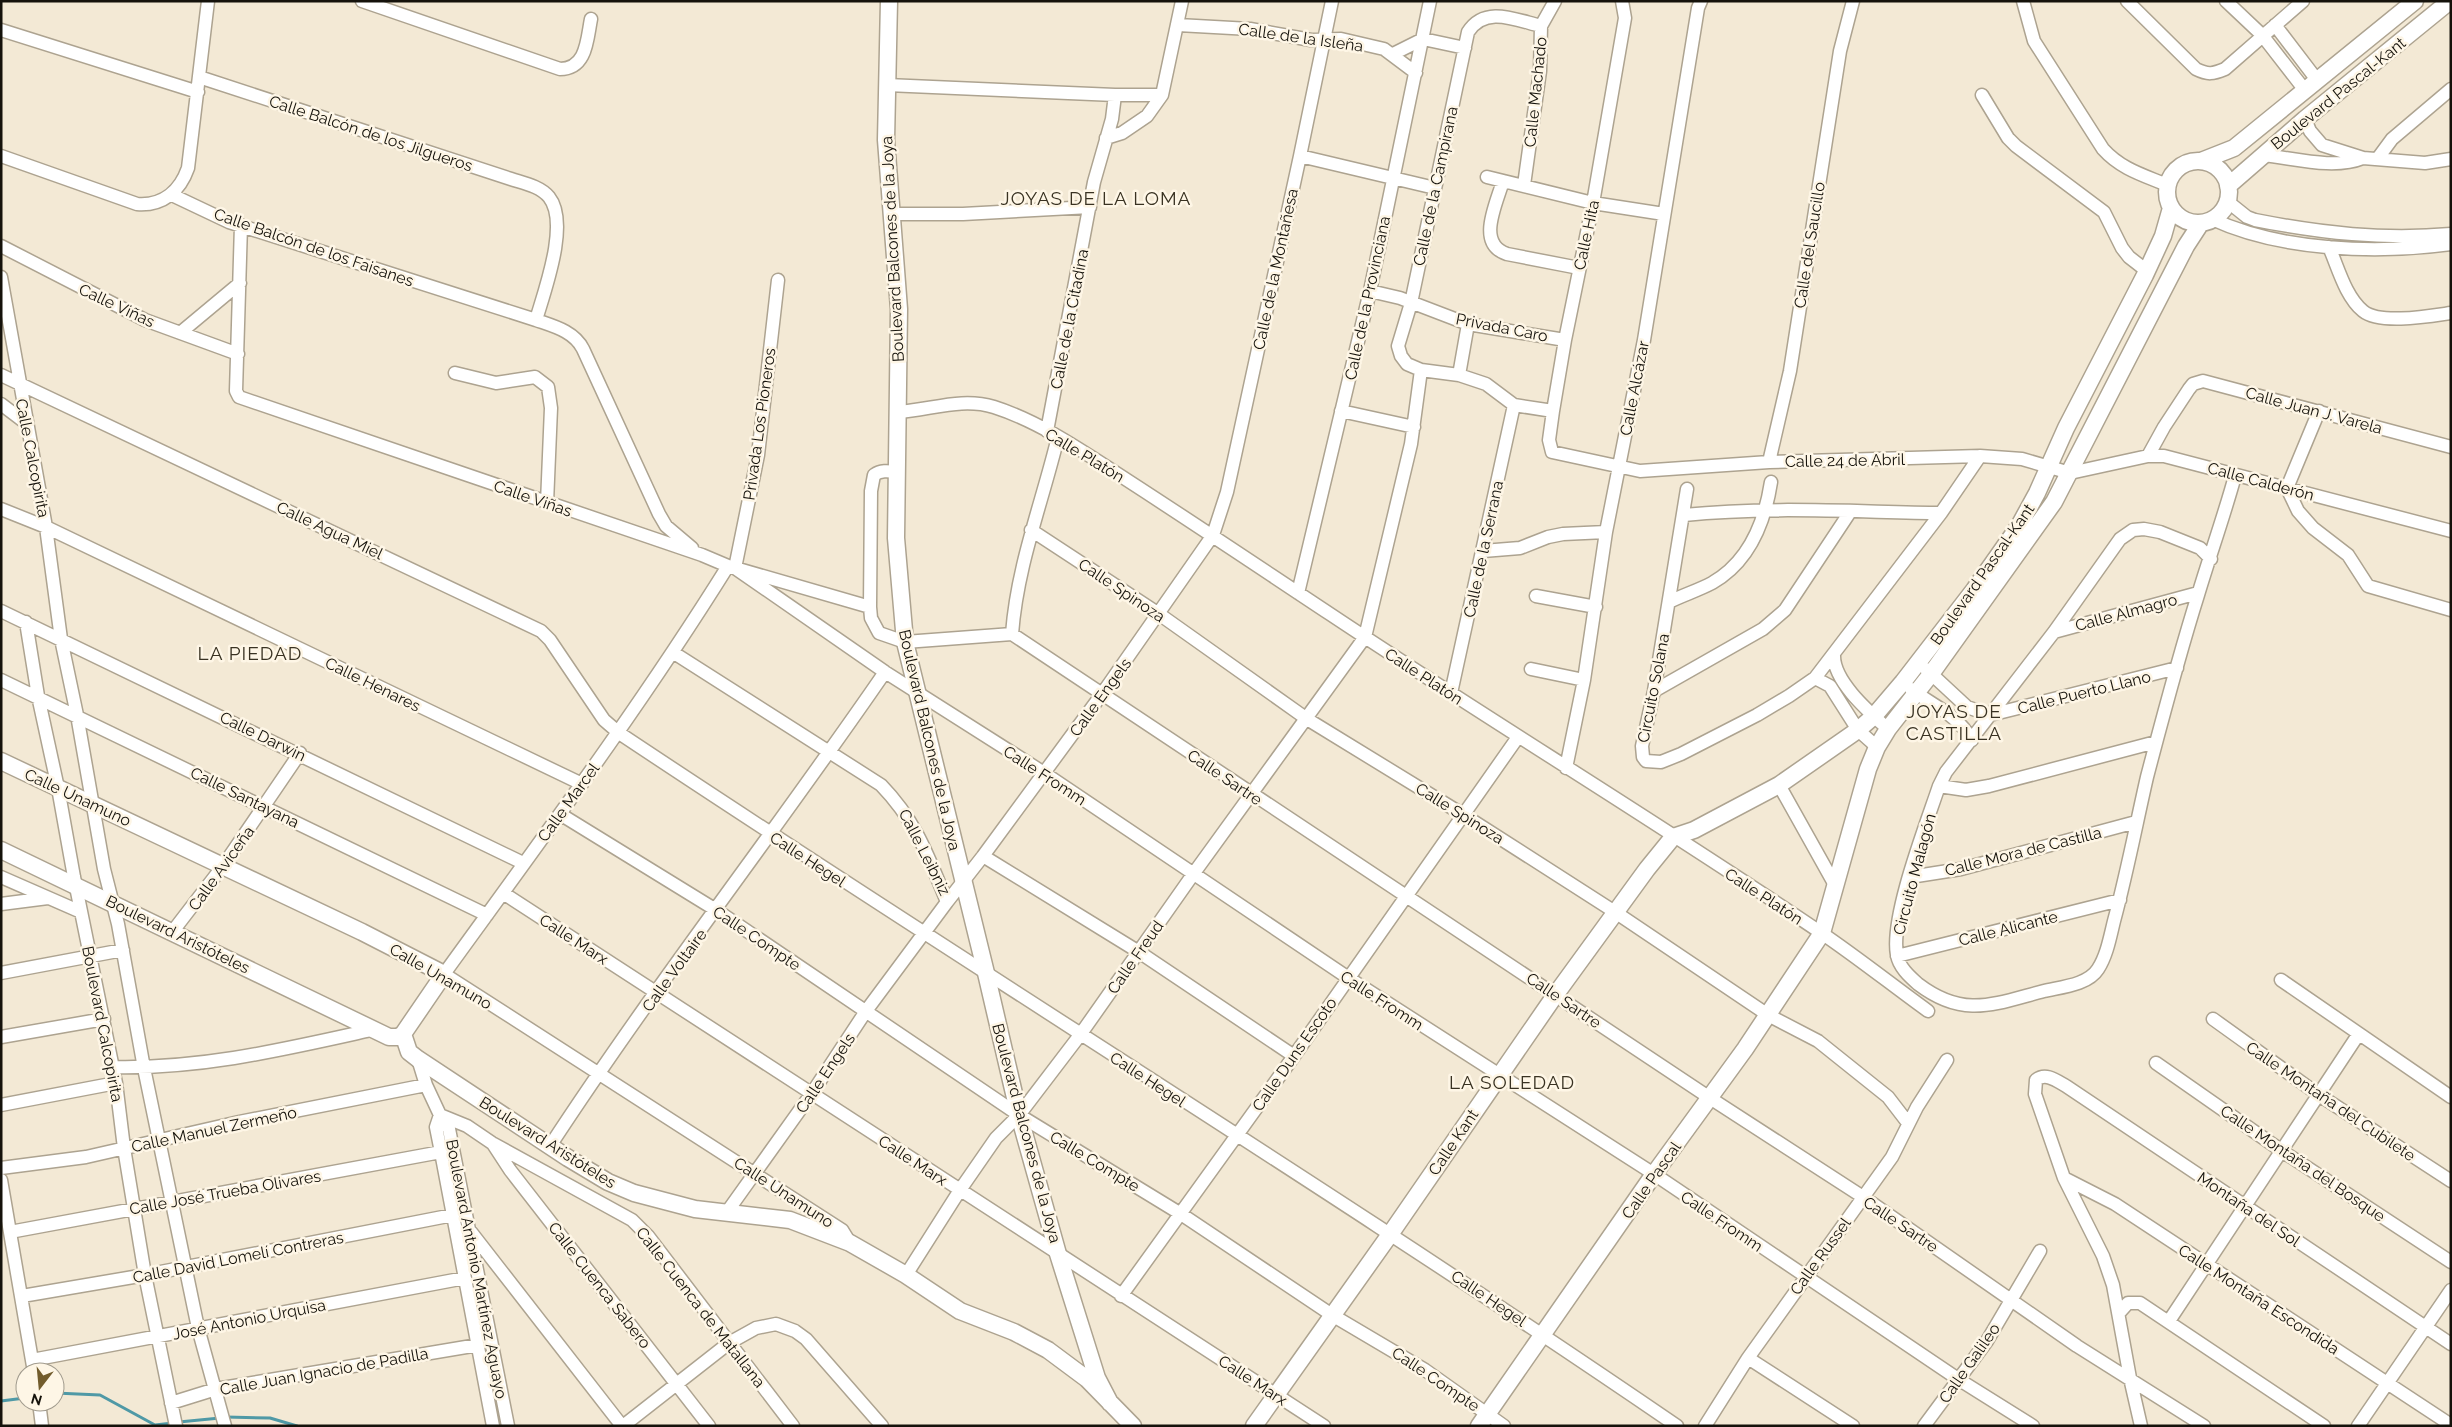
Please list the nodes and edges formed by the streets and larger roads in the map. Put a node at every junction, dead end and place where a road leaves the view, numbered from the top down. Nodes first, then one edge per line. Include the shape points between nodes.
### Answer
1 (208, 1) edge
2 (362, 1) edge
3 (889, 1) edge
4 (1182, 1) edge
5 (1332, 1) edge
6 (1430, 1) edge
7 (1555, 1) edge
8 (1853, 1) edge
9 (2023, 1) edge
10 (2127, 1) edge
11 (2226, 1) edge
12 (2303, 1) edge
13 (2415, 1) edge
14 (2450, 1) edge
15 (1623, 3) edge
16 (1700, 5) edge
17 (591, 19) dead end
18 (1178, 25) junction
19 (2275, 25) junction
20 (1542, 26) junction
21 (1, 30) edge
22 (2262, 35) junction
23 (1423, 39) junction
24 (1324, 40) junction
25 (2368, 40) junction
26 (1465, 48) junction
27 (1393, 54) junction
28 (2382, 57) junction
29 (1416, 73) junction
30 (199, 77) junction
31 (2310, 84) junction
32 (888, 85) junction
33 (2451, 89) edge
34 (198, 92) junction
35 (1162, 95) junction
36 (1982, 95) dead end
37 (1115, 96) junction
38 (2305, 119) junction
39 (1106, 138) junction
40 (2263, 155) junction
41 (1, 156) edge
42 (1300, 156) junction
43 (2363, 158) junction
44 (2378, 158) junction
45 (2451, 159) edge
46 (2201, 161) junction
47 (1487, 177) dead end
48 (1392, 178) junction
49 (1503, 181) junction
50 (1524, 185) junction
51 (2167, 185) junction
52 (1435, 188) junction
53 (2228, 194) junction
54 (172, 195) junction
55 (1593, 203) junction
56 (1090, 207) junction
57 (2171, 208) junction
58 (891, 214) junction
59 (1664, 214) junction
60 (2207, 221) junction
61 (241, 226) junction
62 (2451, 234) edge
63 (2451, 244) edge
64 (1, 246) edge
65 (2329, 247) junction
66 (1579, 268) junction
67 (2147, 271) junction
68 (1, 277) edge
69 (778, 280) dead end
70 (240, 283) junction
71 (1370, 291) junction
72 (1411, 303) junction
73 (2451, 313) edge
74 (536, 320) junction
75 (1468, 324) junction
76 (180, 333) junction
77 (6, 340) edge
78 (1565, 340) junction
79 (238, 354) junction
80 (1421, 370) junction
81 (455, 373) dead end
82 (1, 375) edge
83 (1458, 375) junction
84 (18, 381) junction
85 (1, 404) edge
86 (1514, 405) junction
87 (1553, 410) junction
88 (1341, 411) junction
89 (2319, 411) junction
90 (898, 412) junction
91 (26, 423) junction
92 (1414, 427) junction
93 (1052, 434) junction
94 (2451, 447) edge
95 (1980, 456) junction
96 (2148, 456) junction
97 (1769, 462) junction
98 (1619, 465) junction
99 (2048, 466) junction
100 (897, 472) junction
101 (2070, 473) junction
102 (2235, 476) junction
103 (1771, 482) dead end
104 (2287, 488) junction
105 (1687, 489) dead end
106 (546, 503) junction
107 (1, 509) edge
108 (1766, 511) junction
109 (1850, 512) junction
110 (1941, 513) junction
111 (1684, 514) junction
112 (46, 527) junction
113 (1031, 530) junction
114 (2451, 531) edge
115 (1606, 532) junction
116 (1213, 535) junction
117 (1483, 550) junction
118 (702, 555) junction
119 (2211, 559) junction
120 (731, 567) junction
121 (1298, 593) junction
122 (2198, 593) junction
123 (1536, 596) dead end
124 (1669, 602) junction
125 (870, 607) junction
126 (1596, 608) junction
127 (2451, 610) edge
128 (1, 611) edge
129 (1158, 614) junction
130 (26, 622) junction
131 (2054, 632) junction
132 (1012, 634) junction
133 (1365, 637) junction
134 (61, 639) junction
135 (905, 642) junction
136 (674, 653) junction
137 (1834, 655) junction
138 (1919, 662) junction
139 (2177, 668) junction
140 (1531, 669) dead end
141 (885, 672) junction
142 (1932, 674) junction
143 (1814, 678) junction
144 (1, 680) edge
145 (1584, 680) junction
146 (1903, 682) junction
147 (1654, 691) junction
148 (917, 693) junction
149 (1451, 693) junction
150 (1916, 693) junction
151 (1102, 694) junction
152 (38, 696) junction
153 (77, 715) junction
154 (1990, 715) junction
155 (1874, 716) junction
156 (1306, 719) junction
157 (1888, 729) junction
158 (1858, 730) junction
159 (619, 733) junction
160 (1518, 737) junction
161 (1972, 740) junction
162 (2156, 742) junction
163 (1877, 747) junction
164 (300, 753) junction
165 (830, 753) junction
166 (1, 761) edge
167 (1566, 768) junction
168 (1044, 774) junction
169 (582, 784) junction
170 (1779, 785) junction
171 (1939, 786) junction
172 (58, 788) junction
173 (1251, 794) junction
174 (92, 803) junction
175 (264, 806) junction
176 (560, 814) junction
177 (1462, 814) junction
178 (2136, 822) junction
179 (771, 835) junction
180 (1673, 837) junction
181 (1, 850) edge
182 (983, 856) junction
183 (524, 863) junction
184 (223, 866) junction
185 (1194, 873) junction
186 (1, 877) edge
187 (1910, 877) junction
188 (963, 880) junction
189 (1835, 884) junction
190 (76, 885) junction
191 (503, 893) junction
192 (1405, 896) junction
193 (48, 898) junction
194 (2120, 900) junction
195 (947, 902) junction
196 (113, 903) junction
197 (1, 904) edge
198 (716, 910) junction
199 (81, 912) junction
200 (1615, 912) junction
201 (487, 915) junction
202 (174, 931) junction
203 (924, 934) junction
204 (1822, 934) junction
205 (123, 950) junction
206 (1139, 952) junction
207 (90, 956) junction
208 (1897, 956) junction
209 (1, 973) edge
210 (986, 973) junction
211 (444, 974) junction
212 (1348, 977) junction
213 (2281, 980) dead end
214 (657, 993) junction
215 (1556, 994) junction
216 (866, 1011) junction
217 (1928, 1011) dead end
218 (1768, 1015) junction
219 (104, 1019) junction
220 (2213, 1019) dead end
221 (360, 1026) junction
222 (403, 1034) junction
223 (1080, 1035) junction
224 (2358, 1035) junction
225 (1, 1037) edge
226 (1294, 1056) junction
227 (418, 1059) junction
228 (1947, 1060) dead end
229 (2156, 1063) dead end
230 (113, 1067) junction
231 (144, 1068) junction
232 (599, 1073) junction
233 (1498, 1075) junction
234 (116, 1083) junction
235 (426, 1085) junction
236 (812, 1094) junction
237 (2319, 1095) junction
238 (1888, 1097) junction
239 (2451, 1097) edge
240 (1710, 1098) junction
241 (1, 1105) edge
242 (1917, 1107) junction
243 (440, 1115) junction
244 (1019, 1115) junction
245 (1908, 1123) junction
246 (1236, 1135) junction
247 (160, 1140) junction
248 (492, 1143) junction
249 (550, 1146) junction
250 (124, 1148) junction
251 (2282, 1151) junction
252 (441, 1152) junction
253 (1, 1168) edge
254 (754, 1173) junction
255 (1654, 1174) junction
256 (2064, 1178) junction
257 (1, 1180) edge
258 (2451, 1181) edge
259 (960, 1190) junction
260 (1863, 1197) junction
261 (173, 1202) junction
262 (2245, 1207) junction
263 (136, 1208) junction
264 (726, 1212) junction
265 (1181, 1214) junction
266 (453, 1215) junction
267 (470, 1230) junction
268 (10, 1232) junction
269 (1391, 1233) junction
270 (850, 1244) junction
271 (2040, 1251) dead end
272 (1058, 1254) junction
273 (2451, 1262) edge
274 (2206, 1264) junction
275 (185, 1267) junction
276 (145, 1275) junction
277 (906, 1275) junction
278 (1804, 1277) junction
279 (465, 1278) junction
280 (2451, 1290) edge
281 (22, 1296) junction
282 (1121, 1296) junction
283 (2011, 1299) junction
284 (2119, 1313) junction
285 (1332, 1314) junction
286 (2169, 1321) junction
287 (2426, 1327) junction
288 (198, 1328) junction
289 (1544, 1335) junction
290 (158, 1337) junction
291 (729, 1343) junction
292 (2451, 1344) edge
293 (478, 1345) junction
294 (1748, 1358) junction
295 (32, 1362) edge
296 (50, 1362) edge
297 (2130, 1378) junction
298 (1958, 1379) junction
299 (2388, 1384) junction
300 (677, 1385) junction
301 (216, 1389) junction
302 (1276, 1395) junction
303 (1110, 1403) junction
304 (174, 1416) edge
305 (1483, 1420) edge
306 (2451, 1425) edge
307 (224, 1426) edge
308 (494, 1426) edge
309 (508, 1426) edge
310 (623, 1426) edge
311 (709, 1426) edge
312 (793, 1426) edge
313 (882, 1426) edge
314 (1121, 1426) edge
315 (1133, 1426) edge
316 (1254, 1426) edge
317 (1324, 1426) edge
318 (1504, 1426) edge
319 (1677, 1426) edge
320 (1705, 1426) edge
321 (1853, 1426) edge
322 (1924, 1426) edge
323 (2033, 1426) edge
324 (2141, 1426) edge
325 (2204, 1426) edge
326 (2324, 1426) edge
327 (2358, 1426) edge

1 - 30 street
2 - 17 street via 554,68 567,69 577,64 584,53
3 - 32 street, Boulevard Balcones de la Joya
4 - 18 street
5 - 24 street, Calle de la Montañesa
6 - 23 street, Calle de la Provinciana
7 - 20 street, Calle Machado
8 - 97 street, Calle del Saucillo via 1818,185 1790,371
9 - 51 street via 2034,41 2103,150 2124,168
10 - 22 street via 2189,63 2206,74 2224,69
11 - 22 street
12 - 19 street
13 - 25 street, Boulevard Pascal-Kant
14 - 28 street, Boulevard Pascal-Kant
15 - 55 street, Calle Hita via 1624,18
16 - 59 street, Calle Alcázar
18 - 24 street, Calle de la Isleña via 1250,29
18 - 35 street
19 - 22 street
19 - 31 street
20 - 26 street, Calle de la Campirana via 1489,15 1472,26
20 - 50 street, Calle Machado via 1540,71
21 - 34 street
22 - 31 street
23 - 26 street
23 - 27 street
23 - 29 street, Calle de la Provinciana
24 - 27 street, Calle de la Isleña via 1341,39
24 - 42 street, Calle de la Montañesa
25 - 28 street
25 - 31 street, Boulevard Pascal-Kant
26 - 52 street, Calle de la Campirana
27 - 29 street, Calle de la Isleña
28 - 38 street, Boulevard Pascal-Kant
29 - 48 street, Calle de la Provinciana
30 - 34 street
30 - 74 street, Calle Balcón de los Jilgueros via 542,192 551,201 557,235
31 - 46 street, Boulevard Pascal-Kant via 2234,148
32 - 37 street
32 - 58 street, Boulevard Balcones de la Joya via 886,140
33 - 44 street via 2392,139
34 - 54 street via 188,168
35 - 37 street
35 - 39 street via 1147,116 1122,133
36 - 67 street via 2008,138 2104,212 2122,248
37 - 39 street, Calle de la Citadina
38 - 40 street, Boulevard Pascal-Kant
38 - 43 street via 2322,145
39 - 56 street, Calle de la Citadina
40 - 43 street via 2336,163 2350,163
40 - 53 street, Boulevard Pascal-Kant
41 - 54 street via 137,204 155,204
42 - 48 street
42 - 116 street, Calle de la Montañesa via 1227,492
43 - 44 street
44 - 45 street via 2425,163
46 - 51 street via 2180,166
46 - 53 street via 2214,165 2224,174
47 - 49 street
48 - 52 street
48 - 71 street, Calle de la Provinciana
49 - 50 street
49 - 66 street via 1489,234 1492,246 1498,251
50 - 55 street
51 - 57 street
52 - 72 street, Calle de la Campirana
53 - 60 street via 2222,212
53 - 62 street via 2247,217 2254,220 2330,234 2402,237
54 - 61 street, Calle Balcón de los Faisanes
55 - 59 street
55 - 66 street, Calle Hita
56 - 58 street via 963,214
56 - 93 street, Calle de la Citadina
57 - 60 street via 2189,221
57 - 67 street, Boulevard Pascal-Kant
58 - 90 street, Boulevard Balcones de la Joya via 899,308
59 - 98 street, Calle Alcázar via 1644,340
60 - 65 street via 2241,232
60 - 101 street, Boulevard Pascal-Kant via 2186,246
61 - 70 street, Calle Viñas
61 - 74 street, Calle Balcón de los Faisanes
63 - 65 street via 2404,249
64 - 76 street, Calle Viñas via 116,306
65 - 73 street via 2349,292 2370,315 2389,318
66 - 78 street, Calle Hita
67 - 99 street, Boulevard Pascal-Kant
68 - 77 street, Calle Calcopirita
69 - 120 street, Privada Los Pioneros via 758,455
70 - 76 street
70 - 79 street, Calle Viñas
71 - 72 street, Privada Caro
71 - 88 street, Calle de la Provinciana
72 - 75 street, Privada Caro
72 - 80 street, Calle de la Campirana via 1398,346 1407,364
74 - 118 street, Calle Balcón de los Faisanes via 579,341 666,526
75 - 78 street, Privada Caro
75 - 83 street
76 - 79 street, Calle Viñas
77 - 84 street, Calle Calcopirita
78 - 87 street, Calle Hita
79 - 106 street, Calle Viñas via 236,391 242,398
80 - 83 street
80 - 92 street
81 - 106 street via 496,383 535,377 548,387 551,408
82 - 84 street, Calle Agua Miel
83 - 86 street via 1486,384
84 - 91 street, Calle Calcopirita
84 - 159 street, Calle Agua Miel via 541,631 604,720
85 - 91 street
86 - 87 street
86 - 117 street, Calle de la Serrana
87 - 98 street, Calle Hita via 1552,452
88 - 92 street
88 - 121 street, Calle de la Provinciana
89 - 94 street, Calle Juan J. Varela
89 - 96 street, Calle Juan J. Varela via 2203,381 2193,384
89 - 104 street
90 - 93 street, Calle Platón via 968,402 992,407
90 - 100 street, Boulevard Balcones de la Joya
91 - 112 street, Calle Calcopirita
92 - 133 street
93 - 113 street, Calle de la Citadina
93 - 116 street, Calle Platón
95 - 97 street, Calle 24 de Abril
95 - 99 street, Calle 24 de Abril via 2022,459
95 - 110 street, Circuito Solana
96 - 101 street, Calle Calderón
96 - 102 street, Calle Calderón via 2181,460
97 - 98 street, Calle 24 de Abril via 1659,471 1640,471
98 - 115 street, Calle Alcázar
99 - 101 street, Calle 24 de Abril
99 - 138 street, Boulevard Pascal-Kant via 2019,526
100 - 125 street via 884,470 877,473 872,482
100 - 135 street, Boulevard Balcones de la Joya via 896,538
101 - 142 street, Boulevard Pascal-Kant via 2038,525
102 - 104 street, Calle Calderón
102 - 119 street, Circuito Malagón
103 - 108 street
104 - 114 street, Calle Calderón
104 - 127 street via 2298,511 2313,528 2348,555 2368,586
105 - 111 street, Circuito Solana
106 - 118 street, Calle Viñas
107 - 112 street, Calle Henares
108 - 109 street
108 - 111 street
108 - 124 street via 1754,539 1728,572
109 - 110 street
109 - 147 street via 1784,610 1764,629
110 - 137 street, Circuito Solana
111 - 124 street, Circuito Solana
112 - 134 street, Calle Calcopirita
112 - 169 street, Calle Henares
113 - 129 street, Calle Spinoza
113 - 132 street, Calle de la Citadina via 1014,602
115 - 117 street via 1563,534 1520,548
115 - 126 street, Calle Alcázar
116 - 121 street, Calle Platón
116 - 129 street, Calle Engels
117 - 149 street, Calle de la Serrana
118 - 120 street, Calle Viñas
119 - 122 street, Circuito Malagón
119 - 131 street, Circuito Malagón via 2191,543 2160,532 2133,530 2112,547
120 - 125 street, Calle Viñas
120 - 136 street, Calle Marcel
120 - 141 street, Calle Fromm
121 - 133 street, Calle Platón
122 - 131 street, Calle Almagro
122 - 139 street, Circuito Malagón
123 - 126 street
124 - 147 street, Circuito Solana
125 - 135 street via 871,618 879,633
126 - 145 street, Calle Alcázar
128 - 130 street, Calle Darwin
129 - 151 street, Calle Engels
129 - 156 street, Calle Spinoza
130 - 134 street, Calle Darwin
130 - 152 street, Boulevard Calcopirita
131 - 154 street, Circuito Malagón
132 - 135 street
132 - 151 street, Calle Sartre
133 - 149 street, Calle Platón
133 - 156 street, Calle Freud
134 - 153 street, Boulevard Calcopirita
134 - 164 street, Calle Darwin
135 - 148 street, Boulevard Balcones de la Joya
136 - 159 street, Calle Marcel
136 - 165 street, Calle Leibniz
137 - 143 street, Circuito Solana
137 - 155 street via 1838,675
138 - 142 street
138 - 146 street, Boulevard Pascal-Kant
139 - 154 street, Calle Puerto Llano
139 - 162 street, Circuito Malagón
140 - 145 street
141 - 148 street, Calle Fromm
141 - 165 street, Calle Voltaire
142 - 150 street, Boulevard Pascal-Kant
142 - 154 street via 1967,707
143 - 147 street, Circuito Solana via 1756,715 1661,762 1646,761 1642,753
143 - 158 street via 1830,686
144 - 152 street, Calle Santayana
145 - 167 street, Calle Alcázar
146 - 150 street
146 - 155 street, Boulevard Pascal-Kant
148 - 168 street, Calle Fromm
148 - 188 street, Boulevard Balcones de la Joya
149 - 160 street, Calle Platón
150 - 157 street, Boulevard Pascal-Kant
150 - 161 street via 1956,718
151 - 168 street, Calle Engels
151 - 173 street, Calle Sartre
152 - 153 street, Calle Santayana
152 - 172 street, Boulevard Calcopirita
153 - 174 street, Boulevard Calcopirita
153 - 175 street, Calle Santayana
154 - 161 street, Circuito Malagón
155 - 157 street
155 - 158 street, Boulevard Pascal-Kant
156 - 173 street, Calle Freud
156 - 177 street, Calle Spinoza
157 - 163 street, Boulevard Pascal-Kant
158 - 163 street
158 - 170 street, Boulevard Pascal-Kant
159 - 169 street, Calle Marcel
159 - 179 street, Calle Hegel
160 - 167 street, Calle Platón
160 - 177 street, Calle Duns Escoto
161 - 171 street, Circuito Malagón via 1956,758
162 - 171 street via 1989,786 1966,790
162 - 178 street, Circuito Malagón
163 - 189 street, Boulevard Pascal-Kant
164 - 175 street, Calle Aviceña
164 - 183 street, Calle Darwin
165 - 179 street, Calle Voltaire
165 - 195 street, Calle Leibniz via 881,785 900,805 916,830
166 - 172 street, Calle Unamuno
167 - 180 street, Calle Platón
168 - 182 street, Calle Engels
168 - 185 street, Calle Fromm
169 - 176 street, Calle Marcel
170 - 180 street, Boulevard Pascal-Kant via 1694,830
170 - 189 street
171 - 187 street, Circuito Malagón
172 - 174 street, Calle Unamuno
172 - 190 street, Boulevard Calcopirita
173 - 185 street, Calle Freud
173 - 192 street, Calle Sartre
174 - 184 street, Calle Unamuno
174 - 196 street, Boulevard Calcopirita
175 - 184 street, Calle Aviceña
175 - 201 street, Calle Santayana
176 - 183 street, Calle Marcel
176 - 198 street, Calle Compte
177 - 192 street, Calle Duns Escoto
177 - 200 street, Calle Spinoza
178 - 187 street, Calle Mora de Castilla via 1961,869
178 - 194 street, Circuito Malagón
179 - 198 street, Calle Voltaire
179 - 203 street, Calle Hegel
180 - 200 street, Calle Kant
180 - 204 street, Calle Platón
181 - 190 street, Boulevard Aristóteles
182 - 188 street, Calle Leibniz
182 - 206 street
183 - 191 street, Calle Marcel
184 - 202 street, Calle Aviceña
184 - 211 street, Calle Unamuno
185 - 206 street, Calle Freud
185 - 212 street, Calle Fromm
186 - 193 street
187 - 208 street, Circuito Malagón via 1895,936
188 - 195 street, Calle Leibniz
188 - 210 street, Boulevard Balcones de la Joya
189 - 204 street, Boulevard Pascal-Kant
190 - 196 street, Boulevard Aristóteles
190 - 199 street, Boulevard Calcopirita
191 - 201 street, Calle Marcel
191 - 214 street, Calle Marx
192 - 212 street, Calle Duns Escoto
192 - 215 street, Calle Sartre
193 - 197 street
193 - 199 street
194 - 208 street, Calle Alicante
194 - 208 street, Circuito Malagón via 2097,971 2071,985 1995,1004 1960,1006 1933,995 1915,982 1901,968
195 - 203 street, Calle Engels
196 - 202 street, Boulevard Aristóteles
196 - 205 street, Boulevard Calcopirita
198 - 214 street, Calle Voltaire
198 - 216 street, Calle Compte
199 - 207 street, Boulevard Calcopirita
200 - 215 street, Calle Kant
200 - 218 street, Calle Spinoza
201 - 211 street, Calle Marcel
202 - 221 street, Boulevard Aristóteles via 319,1002
203 - 210 street, Calle Hegel
203 - 216 street, Calle Engels
204 - 217 street, Calle Platón
204 - 218 street, Calle Pascal
205 - 207 street
205 - 231 street, Boulevard Calcopirita
206 - 223 street, Calle Freud
206 - 226 street
207 - 209 street
207 - 219 street, Boulevard Calcopirita
210 - 223 street, Calle Hegel
210 - 244 street, Boulevard Balcones de la Joya
211 - 222 street, Calle Marcel
211 - 232 street, Calle Unamuno
212 - 226 street, Calle Duns Escoto
212 - 233 street, Calle Fromm
213 - 224 street
214 - 232 street, Calle Voltaire
214 - 236 street, Calle Marx
215 - 233 street, Calle Kant
215 - 240 street, Calle Sartre
216 - 236 street, Calle Engels
216 - 244 street, Calle Compte
218 - 238 street, Calle Spinoza via 1818,1042
218 - 240 street, Calle Pascal
219 - 225 street
219 - 230 street, Boulevard Calcopirita
220 - 237 street, Calle Montaña del Cubilete
221 - 222 street, Boulevard Aristóteles via 389,1037
221 - 227 street, Boulevard Aristóteles
221 - 231 street via 232,1060
222 - 227 street, Boulevard Aristóteles via 409,1052
223 - 244 street, Calle Freud
223 - 246 street, Calle Hegel
224 - 237 street
224 - 239 street
226 - 246 street, Calle Duns Escoto
227 - 235 street, Boulevard Antonio Martínez Aguayo
227 - 249 street, Boulevard Aristóteles
228 - 242 street, Calle Russel
229 - 251 street, Calle Montaña del Bosque
230 - 231 street
230 - 234 street, Boulevard Calcopirita
231 - 247 street, Boulevard Calcopirita
232 - 249 street, Calle Voltaire
232 - 254 street, Calle Unamuno
233 - 255 street, Calle Fromm
233 - 269 street, Calle Kant
234 - 241 street
234 - 250 street, Boulevard Calcopirita
235 - 243 street, Boulevard Antonio Martínez Aguayo
235 - 247 street, Calle Manuel Zermeño
236 - 254 street, Calle Engels
236 - 259 street, Calle Marx
237 - 251 street
237 - 258 street, Calle Montaña del Cubilete
238 - 242 street, Calle Spinoza
238 - 245 street, Calle Spinoza
240 - 255 street, Calle Pascal
240 - 260 street, Calle Sartre
242 - 245 street, Calle Russel
243 - 248 street, Calle Cuenca de Matallana via 467,1126
243 - 252 street, Boulevard Antonio Martínez Aguayo via 436,1127
243 - 267 street, Boulevard Antonio Martínez Aguayo via 449,1129
244 - 259 street, Calle Freud via 996,1138
244 - 265 street, Calle Compte
244 - 272 street, Boulevard Balcones de la Joya
245 - 260 street, Calle Russel via 1892,1157
246 - 265 street, Calle Duns Escoto
246 - 269 street, Calle Hegel
247 - 250 street, Calle Manuel Zermeño
247 - 261 street, Boulevard Calcopirita
248 - 291 street, Calle Cuenca de Matallana via 632,1220 648,1236
248 - 300 street, Calle Cuenca Sabero
249 - 264 street, Boulevard Aristóteles via 608,1182 634,1193 695,1209
250 - 253 street, Calle Manuel Zermeño
250 - 263 street, Boulevard Calcopirita
251 - 262 street
251 - 273 street, Calle Montaña del Bosque
252 - 261 street, Calle José Trueba Olivares
252 - 266 street, Boulevard Antonio Martínez Aguayo
254 - 264 street, Calle Engels
254 - 270 street, Calle Unamuno via 842,1230
255 - 278 street, Calle Fromm
255 - 289 street, Calle Pascal
256 - 262 street, Montaña del Sol via 2035,1094 2036,1080 2046,1076
256 - 274 street, Calle Montaña Escondida via 2099,1194
256 - 284 street via 2103,1256 2114,1285
257 - 268 street
259 - 272 street, Calle Marx
259 - 277 street, Calle Freud
260 - 278 street, Calle Russel
260 - 283 street, Calle Sartre
261 - 263 street, Calle José Trueba Olivares
261 - 275 street, Boulevard Calcopirita
262 - 274 street
262 - 287 street, Montaña del Sol
263 - 268 street, Calle José Trueba Olivares
263 - 276 street, Boulevard Calcopirita
264 - 270 street, Boulevard Aristóteles via 790,1220
265 - 282 street, Calle Duns Escoto
265 - 285 street, Calle Compte
266 - 275 street, Calle David Lomelí Contreras
266 - 279 street, Boulevard Antonio Martínez Aguayo
267 - 309 street, Boulevard Antonio Martínez Aguayo
267 - 310 street
268 - 281 street
269 - 285 street, Calle Kant
269 - 289 street, Calle Hegel
270 - 277 street, Boulevard Aristóteles
271 - 283 street, Calle Galileo
272 - 282 street, Calle Marx
272 - 303 street, Boulevard Balcones de la Joya via 1098,1381
274 - 286 street
274 - 299 street, Calle Montaña Escondida
275 - 276 street, Calle David Lomelí Contreras
275 - 288 street, Boulevard Calcopirita
276 - 281 street, Calle David Lomelí Contreras
276 - 290 street, Boulevard Calcopirita
277 - 303 street, Boulevard Aristóteles via 960,1311 1014,1332 1048,1350 1087,1379
278 - 294 street, Calle Russel
278 - 298 street, Calle Fromm
279 - 288 street, José Antonio Urquisa
279 - 293 street, Boulevard Antonio Martínez Aguayo
280 - 287 street
281 - 295 street
282 - 302 street, Calle Marx
283 - 297 street, Calle Sartre via 2077,1346
283 - 298 street, Calle Galileo via 1987,1341
284 - 286 street via 2128,1303 2140,1303
284 - 297 street
285 - 302 street, Calle Kant
285 - 305 street, Calle Compte via 1425,1370
286 - 326 street
287 - 292 street, Montaña del Sol
287 - 299 street
288 - 290 street, José Antonio Urquisa
288 - 301 street, Boulevard Calcopirita
289 - 305 street, Calle Pascal
289 - 319 street, Calle Hegel
290 - 296 street, José Antonio Urquisa
290 - 304 street, Boulevard Calcopirita
291 - 300 street
291 - 312 street, Calle Cuenca de Matallana
291 - 313 street via 766,1325 776,1324 795,1331 819,1352
293 - 301 street, Calle Juan Ignacio de Padilla
293 - 308 street, Boulevard Antonio Martínez Aguayo
294 - 320 street, Calle Russel
294 - 321 street
297 - 324 street
297 - 325 street, Calle Sartre
298 - 322 street, Calle Galileo
298 - 323 street, Calle Fromm
299 - 306 street, Calle Montaña Escondida
299 - 327 street
300 - 310 street
300 - 311 street, Calle Cuenca Sabero
301 - 304 street, Calle Juan Ignacio de Padilla
301 - 307 street, Boulevard Calcopirita
302 - 316 street, Calle Kant
302 - 317 street, Calle Marx
303 - 314 street, Boulevard Balcones de la Joya
303 - 315 street, Boulevard Aristóteles
305 - 318 street, Calle Compte

